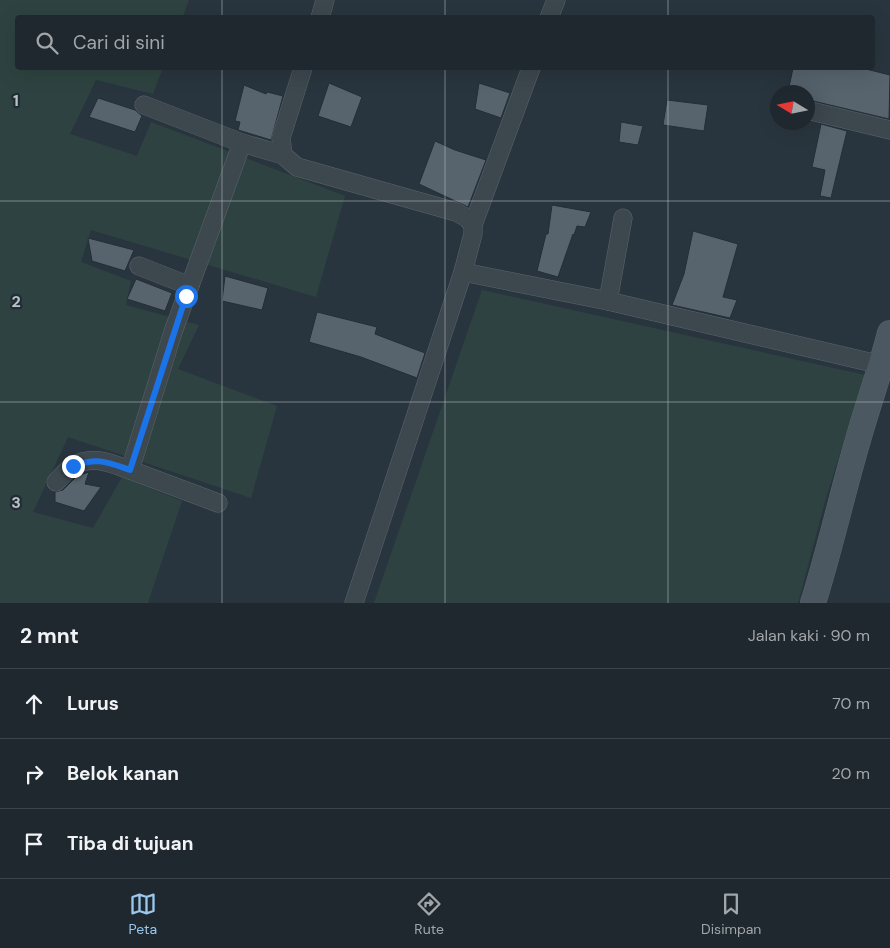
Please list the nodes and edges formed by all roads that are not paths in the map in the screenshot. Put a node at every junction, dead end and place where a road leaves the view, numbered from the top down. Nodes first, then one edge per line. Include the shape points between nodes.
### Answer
1 (325, 0) edge
2 (556, 0) edge
3 (321, 15) edge
4 (550, 15) edge
5 (302, 70) edge
6 (530, 70) edge
7 (144, 105) dead end
8 (815, 112) edge
9 (890, 130) edge
10 (242, 143) junction
11 (283, 155) junction
12 (623, 218) dead end
13 (473, 226) junction
14 (138, 266) dead end
15 (463, 272) junction
16 (190, 286) junction
17 (608, 301) junction
18 (890, 333) edge
19 (882, 365) junction
20 (130, 470) junction
21 (56, 482) dead end
22 (218, 503) dead end
23 (354, 603) edge
24 (813, 603) edge

1 - 3 street
2 - 4 street
5 - 11 street via 281,138
6 - 13 street
7 - 10 street
8 - 9 street
10 - 11 street
10 - 16 street
11 - 13 street via 298,166 456,212
12 - 17 street
13 - 15 street
14 - 16 street
15 - 17 street
15 - 23 street
16 - 20 street
17 - 19 street
18 - 19 street
19 - 24 street via 857,441
20 - 21 street via 99,460 84,461 73,466
20 - 22 street

